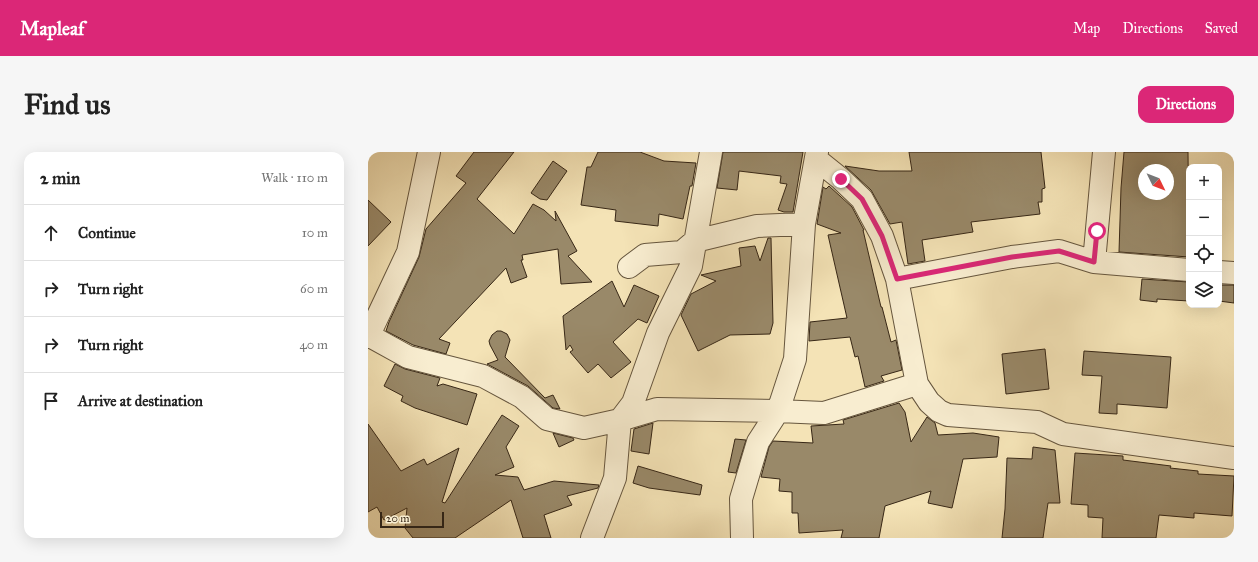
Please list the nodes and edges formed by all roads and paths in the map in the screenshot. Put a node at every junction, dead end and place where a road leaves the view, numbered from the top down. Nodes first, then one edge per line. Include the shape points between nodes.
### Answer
1 (429, 152) edge
2 (711, 152) edge
3 (1104, 152) edge
4 (817, 155) edge
5 (804, 224) junction
6 (695, 242) junction
7 (1094, 262) junction
8 (629, 267) dead end
9 (1186, 270) edge
10 (1222, 272) edge
11 (1234, 273) edge
12 (897, 279) junction
13 (368, 336) edge
14 (917, 384) junction
15 (778, 411) junction
16 (620, 420) junction
17 (1234, 458) edge
18 (592, 538) edge
19 (742, 538) edge

1 - 13 street via 408,252
2 - 6 street
3 - 7 street
4 - 5 street
4 - 12 street via 862,199 882,236
5 - 6 street via 757,226
5 - 15 street via 795,359
6 - 8 street via 682,252 644,255
6 - 16 street via 691,266 658,333 633,403
7 - 9 street
7 - 12 street via 1059,251 1012,257
10 - 11 street
12 - 14 street
13 - 16 street via 408,357 483,376 522,398 547,419 584,428
14 - 15 street via 824,413
14 - 17 street via 929,402 948,415 1037,422 1063,434
15 - 16 street via 657,409
15 - 19 street via 758,442 741,498
16 - 18 street via 615,478

